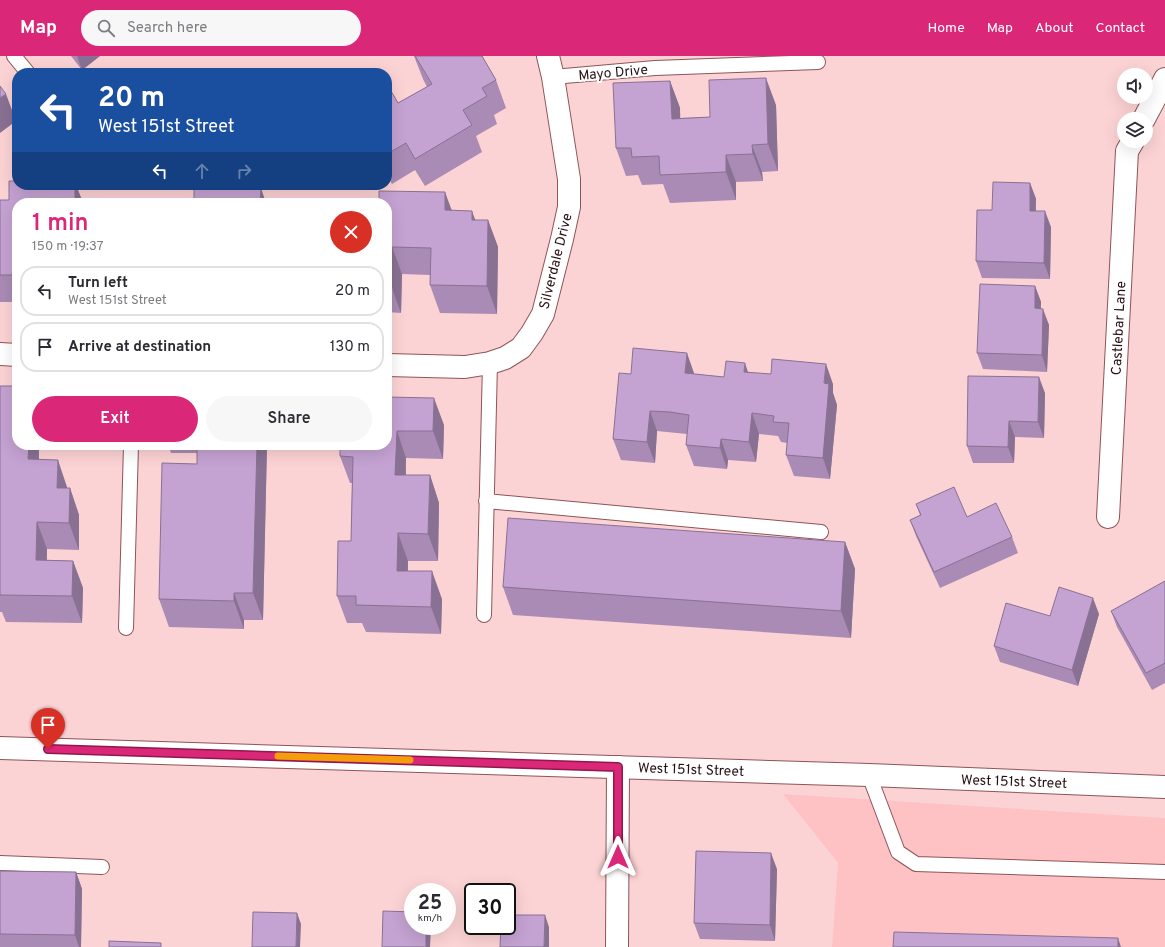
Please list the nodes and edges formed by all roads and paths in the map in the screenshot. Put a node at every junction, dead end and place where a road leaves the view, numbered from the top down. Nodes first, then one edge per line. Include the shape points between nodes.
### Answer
1 (14, 56) edge
2 (548, 56) edge
3 (818, 62) dead end
4 (24, 68) edge
5 (553, 77) junction
6 (1165, 79) edge
7 (1148, 112) edge
8 (1129, 148) edge
9 (0, 354) edge
10 (12, 354) edge
11 (490, 363) junction
12 (392, 365) edge
13 (131, 450) edge
14 (486, 501) junction
15 (1108, 517) dead end
16 (821, 532) dead end
17 (484, 615) dead end
18 (126, 628) dead end
19 (0, 748) edge
20 (618, 767) junction
21 (869, 775) junction
22 (1165, 787) edge
23 (0, 863) edge
24 (102, 867) dead end
25 (1165, 872) edge
26 (618, 947) edge

1 - 4 lane
2 - 5 street, Silverdale Drive
3 - 5 lane, Mayo Drive via 655,68
5 - 11 street, Silverdale Drive via 569,179 569,207 562,239 543,314 532,333 521,348 505,358
6 - 7 street
8 - 15 street, Castlebar Lane
9 - 10 street
11 - 12 street, Silverdale Drive via 465,367
11 - 14 lane
13 - 18 lane
14 - 16 lane
14 - 17 lane
19 - 20 street, West 151st Street
20 - 21 street, West 151st Street
20 - 26 street
21 - 22 street, West 151st Street
21 - 25 lane via 898,852 916,864
23 - 24 lane

